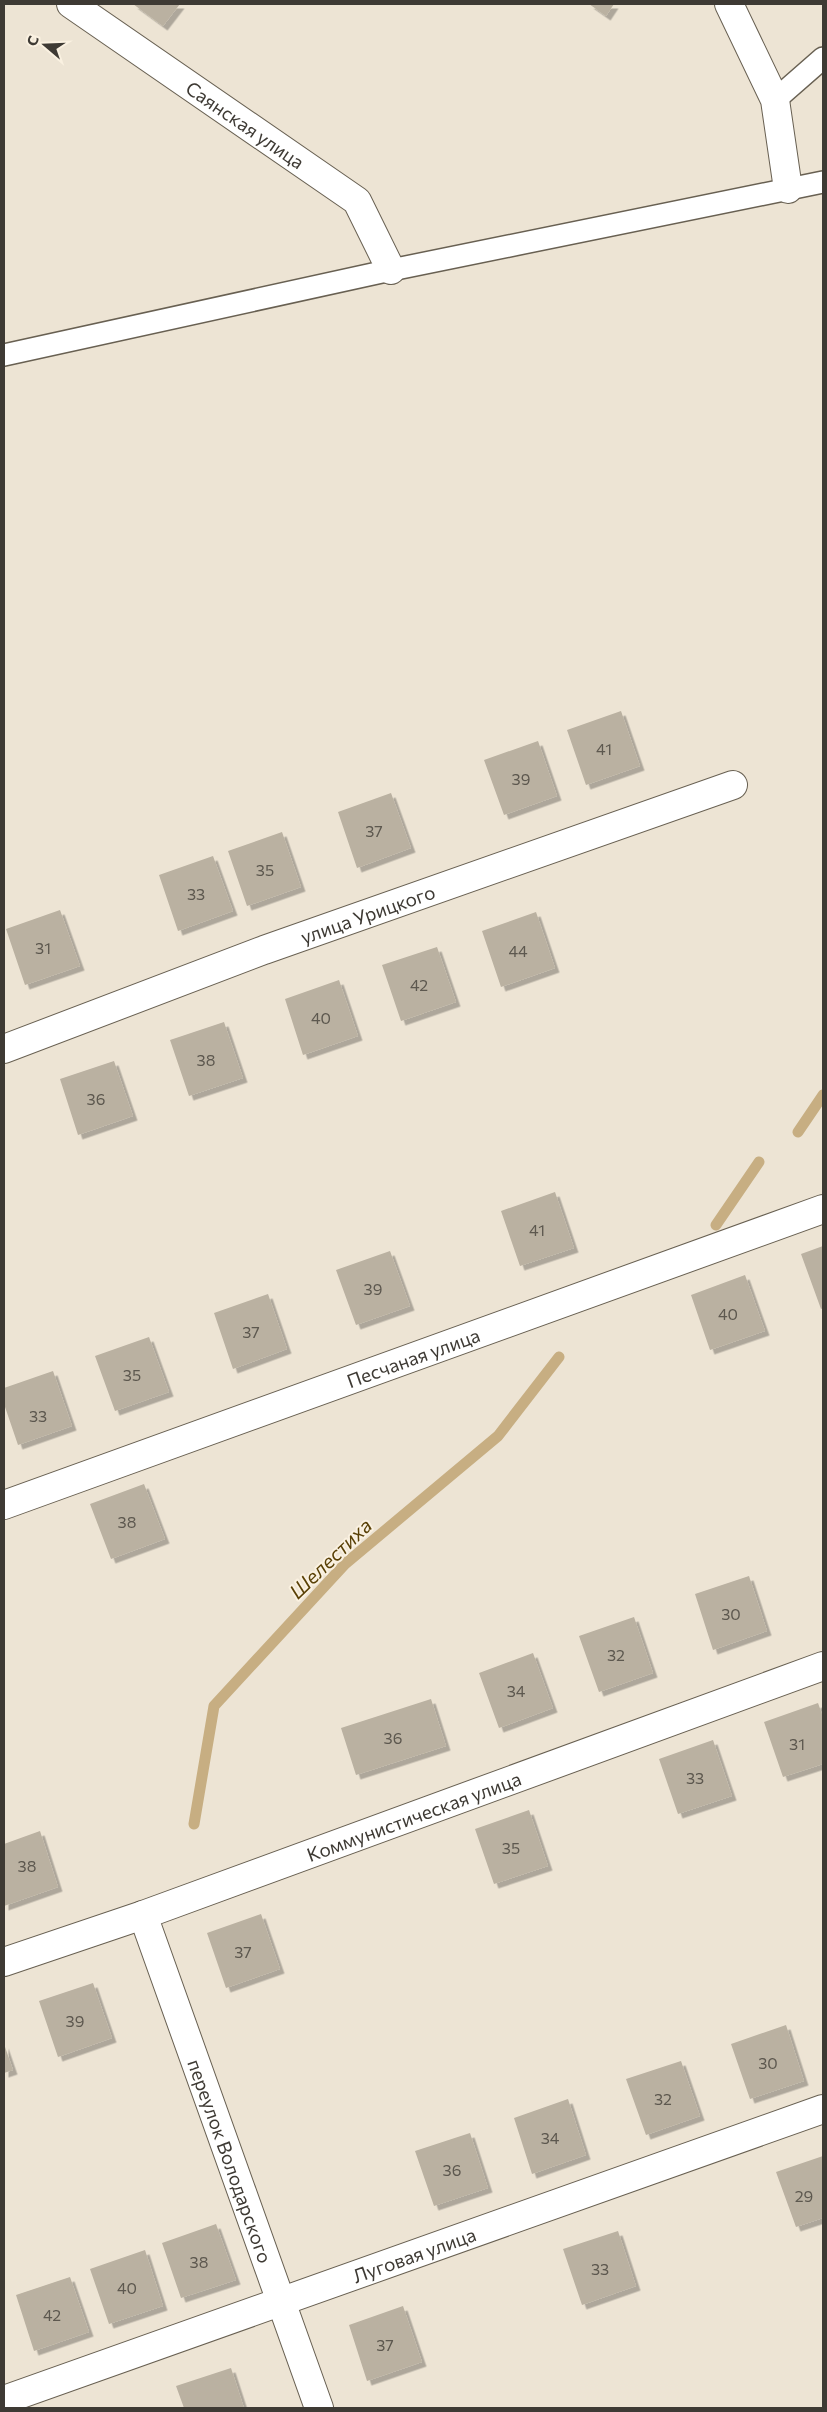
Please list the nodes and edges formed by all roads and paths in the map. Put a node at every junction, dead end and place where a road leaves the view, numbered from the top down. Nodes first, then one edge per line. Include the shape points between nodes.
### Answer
1 (71, 4) edge
2 (729, 4) edge
3 (823, 58) edge
4 (776, 100) junction
5 (823, 182) edge
6 (788, 190) junction
7 (392, 270) junction
8 (4, 356) edge
9 (733, 785) dead end
10 (4, 1049) edge
11 (823, 1209) edge
12 (4, 1504) edge
13 (823, 1666) edge
14 (143, 1915) junction
15 (4, 1962) edge
16 (823, 2109) edge
17 (279, 2302) junction
18 (4, 2400) edge
19 (319, 2408) edge

1 - 7 street, Саянская улица via 357,201
2 - 4 street
3 - 4 lane
4 - 6 street
5 - 6 lane
6 - 7 lane
7 - 8 lane
9 - 10 street, улица Урицкого via 264,950
11 - 12 street, Песчаная улица
13 - 14 street, Коммунистическая улица
14 - 15 street, Коммунистическая улица
14 - 17 street, переулок Володарского
16 - 17 street, Луговая улица
17 - 18 street, Луговая улица
17 - 19 street, переулок Володарского

